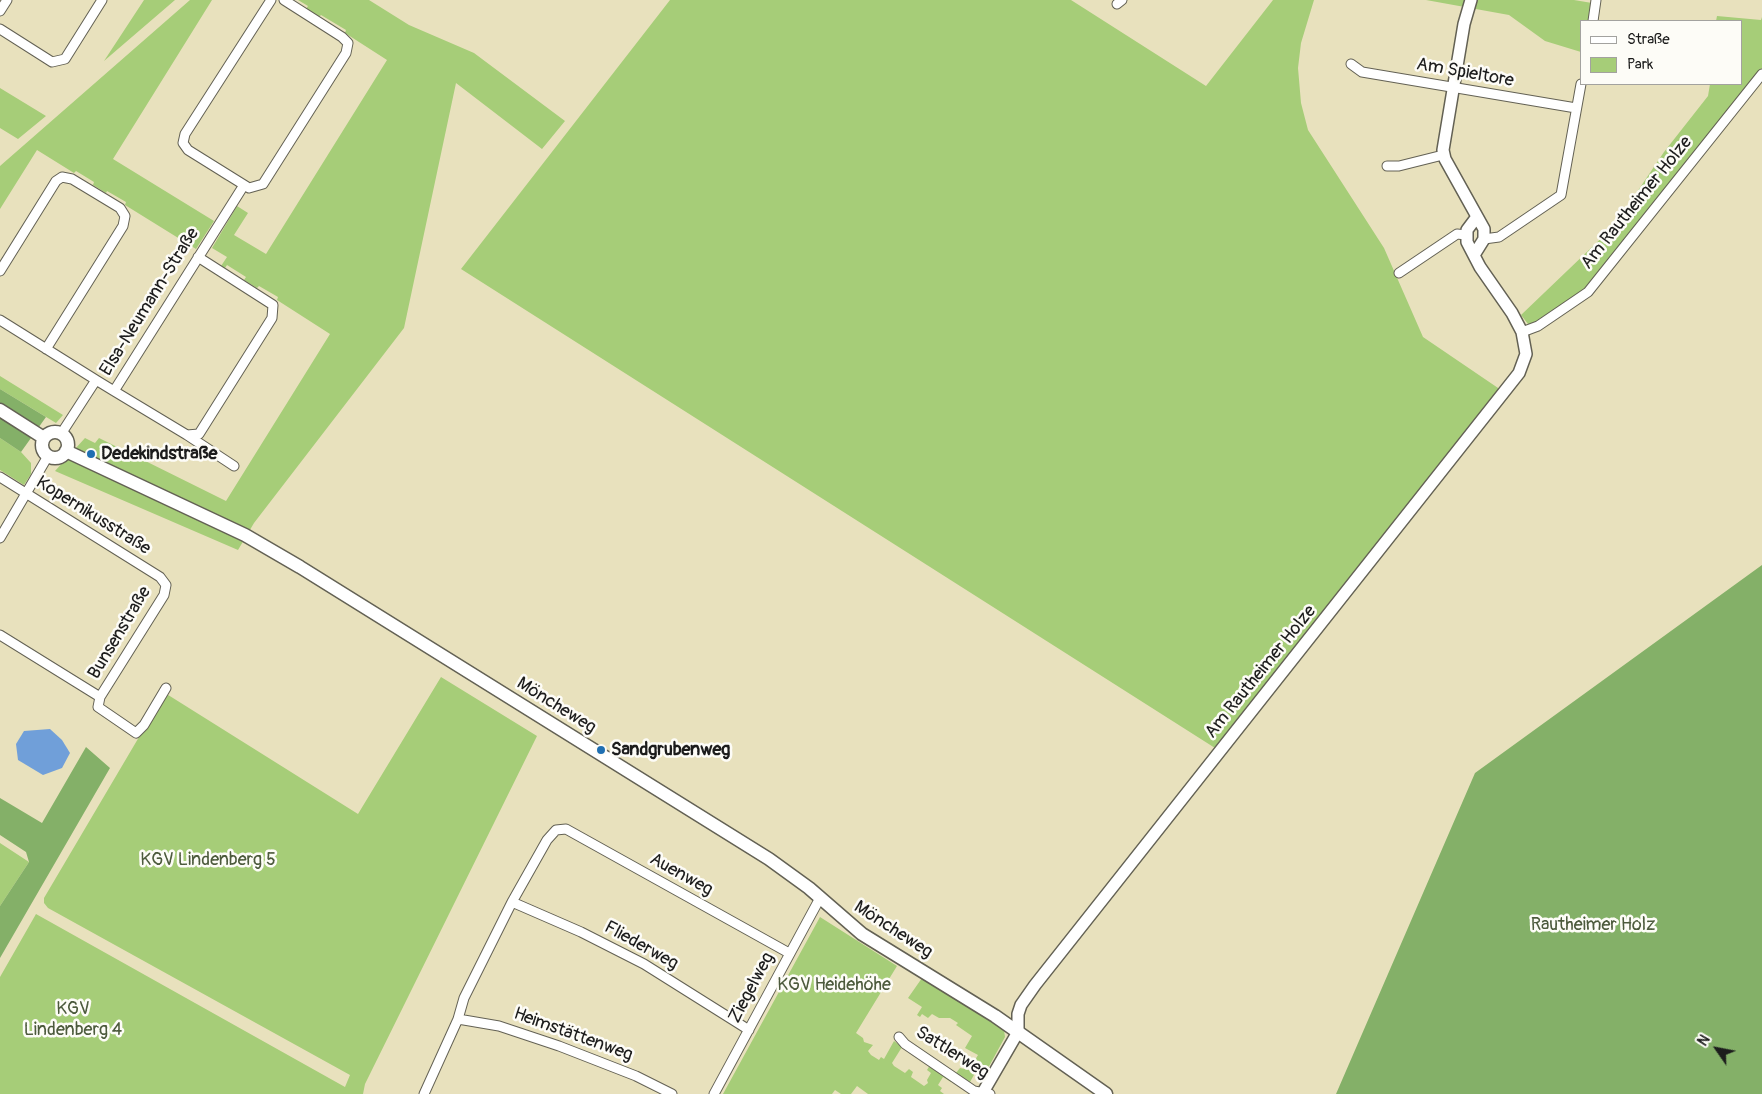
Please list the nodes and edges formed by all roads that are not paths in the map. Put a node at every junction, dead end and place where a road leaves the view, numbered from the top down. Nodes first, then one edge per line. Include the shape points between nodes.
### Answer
1 (7, 0) edge
2 (102, 0) edge
3 (271, 0) edge
4 (284, 0) edge
5 (1464, 0) edge
6 (1471, 0) edge
7 (1596, 0) edge
8 (0, 11) edge
9 (1593, 20) edge
10 (1464, 24) junction
11 (0, 28) edge
12 (1351, 64) dead end
13 (1762, 74) edge
14 (1581, 85) edge
15 (1453, 88) junction
16 (1576, 108) junction
17 (1443, 155) junction
18 (1387, 166) dead end
19 (244, 185) junction
20 (1476, 218) junction
21 (1466, 235) junction
22 (1484, 239) junction
23 (1474, 255) junction
24 (198, 257) junction
25 (0, 272) edge
26 (1399, 272) dead end
27 (0, 320) edge
28 (1522, 332) junction
29 (46, 349) junction
30 (96, 380) junction
31 (114, 391) junction
32 (0, 410) edge
33 (61, 434) junction
34 (187, 435) junction
35 (44, 438) junction
36 (66, 451) junction
37 (48, 456) junction
38 (234, 466) dead end
39 (0, 477) edge
40 (28, 494) junction
41 (0, 538) edge
42 (166, 585) joint
43 (0, 635) edge
44 (166, 688) dead end
45 (100, 697) junction
46 (820, 898) junction
47 (512, 902) junction
48 (789, 952) junction
49 (458, 1019) junction
50 (749, 1030) junction
51 (1018, 1032) junction
52 (899, 1037) dead end
53 (424, 1094) edge
54 (672, 1094) edge
55 (714, 1094) edge
56 (985, 1094) edge
57 (1106, 1094) edge

1 - 8 street
2 - 11 street via 66,59 52,62
3 - 19 street via 185,134 183,143 188,150
4 - 19 street via 342,36 348,43 346,53 263,184 249,188
5 - 10 street
6 - 10 street
7 - 9 street
10 - 15 street
12 - 15 street, Am Spieltore via 1362,72
13 - 28 street, Am Rautheimer Holze via 1588,292 1538,326
14 - 16 street
15 - 16 street, Am Spieltore
15 - 17 street
16 - 22 street via 1561,195 1499,237
17 - 18 street
17 - 20 street
19 - 24 street, Elsa-Neumann-Straße
20 - 21 street
20 - 22 street via 1484,228
21 - 23 street, Am Rautheimer Holze
21 - 26 street via 1457,234
22 - 23 street
23 - 28 street, Am Rautheimer Holze
24 - 31 street, Elsa-Neumann-Straße
24 - 34 street via 273,305 272,318 199,434
25 - 29 street via 56,181 62,177 72,179 120,208 125,216 123,226
27 - 29 street
28 - 51 street, Am Rautheimer Holze via 1526,354 1513,384 1035,985 1021,1005
29 - 30 street
30 - 31 street, Elsa-Neumann-Straße
30 - 33 street, Elsa-Neumann-Straße
31 - 34 street
32 - 35 main road
33 - 35 main road via 52,433
33 - 36 main road via 67,441
34 - 38 street
35 - 37 main road via 42,448
36 - 37 main road via 56,458
36 - 46 main road, Möncheweg via 245,535 300,567 760,854
37 - 40 street
39 - 40 street, Kopernikusstraße
40 - 41 street
40 - 42 street, Kopernikusstraße via 160,577
42 - 45 street, Bunsenstraße via 164,595
43 - 45 street, Bunsenstraße
44 - 45 street, Bunsenstraße via 136,733 98,707
46 - 48 street, Ziegelweg
46 - 51 main road, Möncheweg via 862,934
47 - 48 street, Auenweg via 547,840 556,830 566,829
47 - 49 street via 464,998
47 - 50 street, Fliederweg via 644,964
48 - 50 street, Ziegelweg
49 - 53 street
49 - 54 street, Heimstättenweg via 499,1026 559,1046
50 - 55 street, Ziegelweg
51 - 56 street
51 - 57 main road, Möncheweg
52 - 56 street, Sattlerweg via 904,1044

